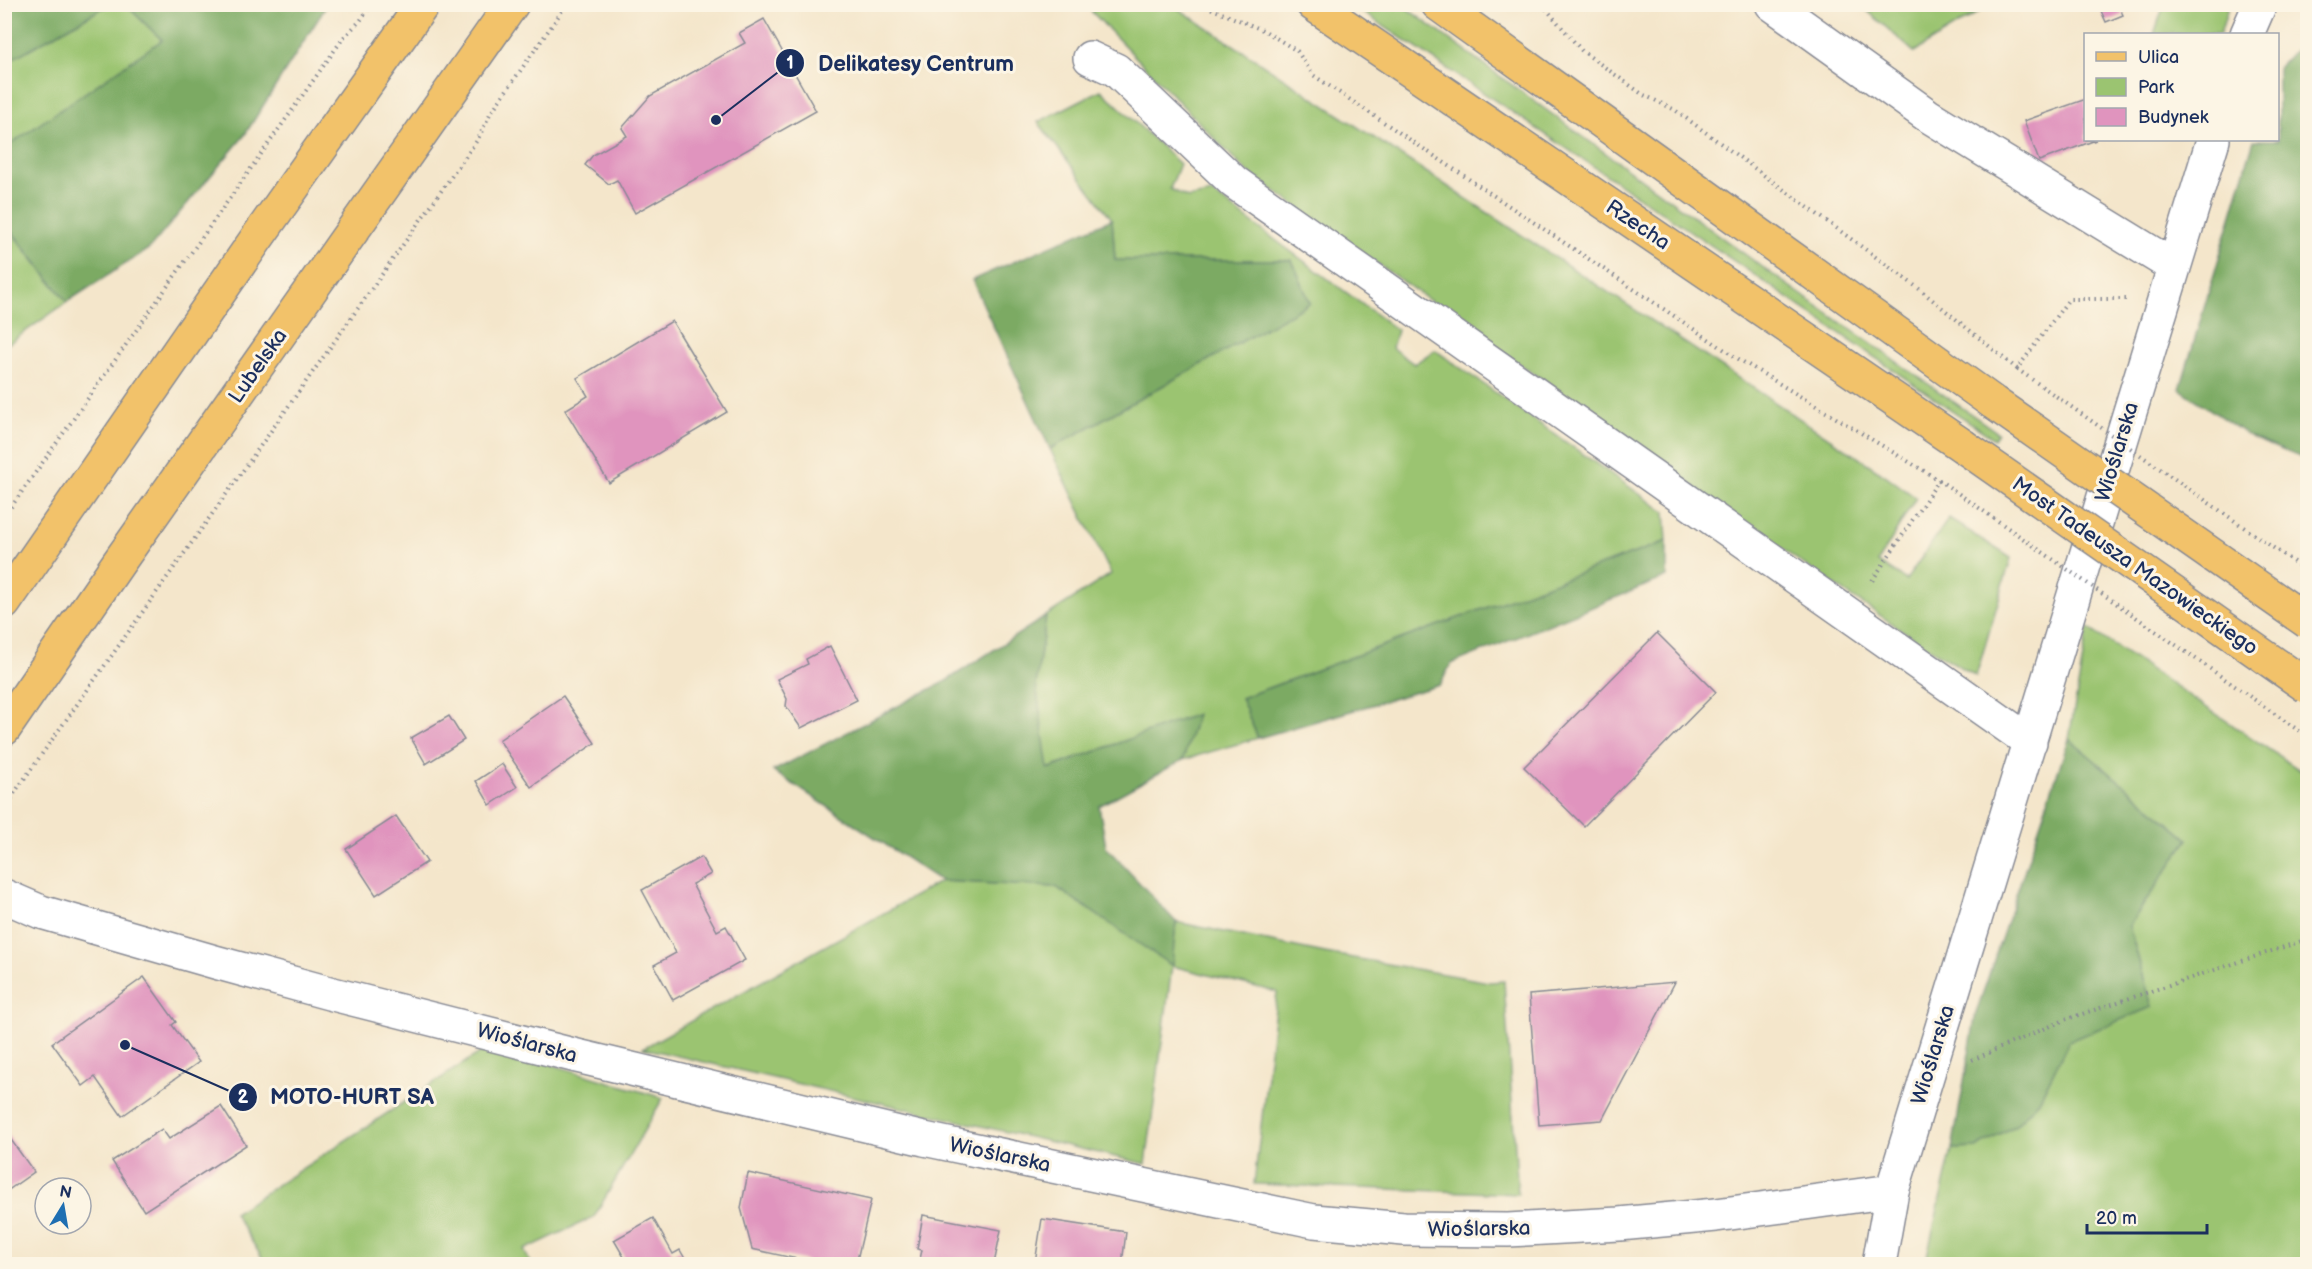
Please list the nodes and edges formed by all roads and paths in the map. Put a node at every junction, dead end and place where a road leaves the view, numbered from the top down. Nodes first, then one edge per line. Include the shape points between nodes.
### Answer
1 (372, 4) edge
2 (423, 4) edge
3 (512, 4) edge
4 (567, 4) edge
5 (1200, 4) edge
6 (1313, 4) edge
7 (1438, 4) edge
8 (1542, 4) edge
9 (1772, 4) edge
10 (2260, 4) edge
11 (2247, 33) edge
12 (1090, 58) dead end
13 (2213, 141) edge
14 (2173, 266) junction
15 (2163, 300) junction
16 (2017, 369) junction
17 (1963, 446) joint
18 (1939, 480) junction
19 (4, 517) edge
20 (1888, 559) dead end
21 (2307, 572) edge
22 (4, 603) edge
23 (2307, 622) edge
24 (2307, 687) edge
25 (4, 729) edge
26 (2307, 737) edge
27 (2030, 742) junction
28 (4, 834) edge
29 (4, 896) edge
30 (2307, 939) edge
31 (1925, 1081) junction
32 (1892, 1191) junction
33 (1879, 1264) edge

1 - 19 path via 344,37
2 - 22 main road
3 - 25 main road, Lubelska
4 - 28 path via 490,114 478,139 15,792 9,802
5 - 18 path via 1265,31 1297,51 1313,75 1740,360
6 - 17 main road, Rzecha
7 - 23 main road, bridge
8 - 16 path via 1582,51 1642,94 1676,110 1918,288
9 - 14 street via 1927,115
10 - 11 street
12 - 27 street via 1116,70 1234,182
13 - 14 street, Wioślarska
14 - 15 street, Wioślarska
15 - 16 path via 2069,299
15 - 27 street, Wioślarska
16 - 21 path, bridge
17 - 24 main road, Most Tadeusza Mazowieckiego, bridge
18 - 20 path
18 - 26 path, bridge
27 - 31 street, Wioślarska
29 - 32 street, Wioślarska via 41,912 279,980 578,1056 924,1139 1314,1221 1404,1229 1508,1230 1716,1215
30 - 31 path via 2067,1019
31 - 32 street, Wioślarska
32 - 33 street

